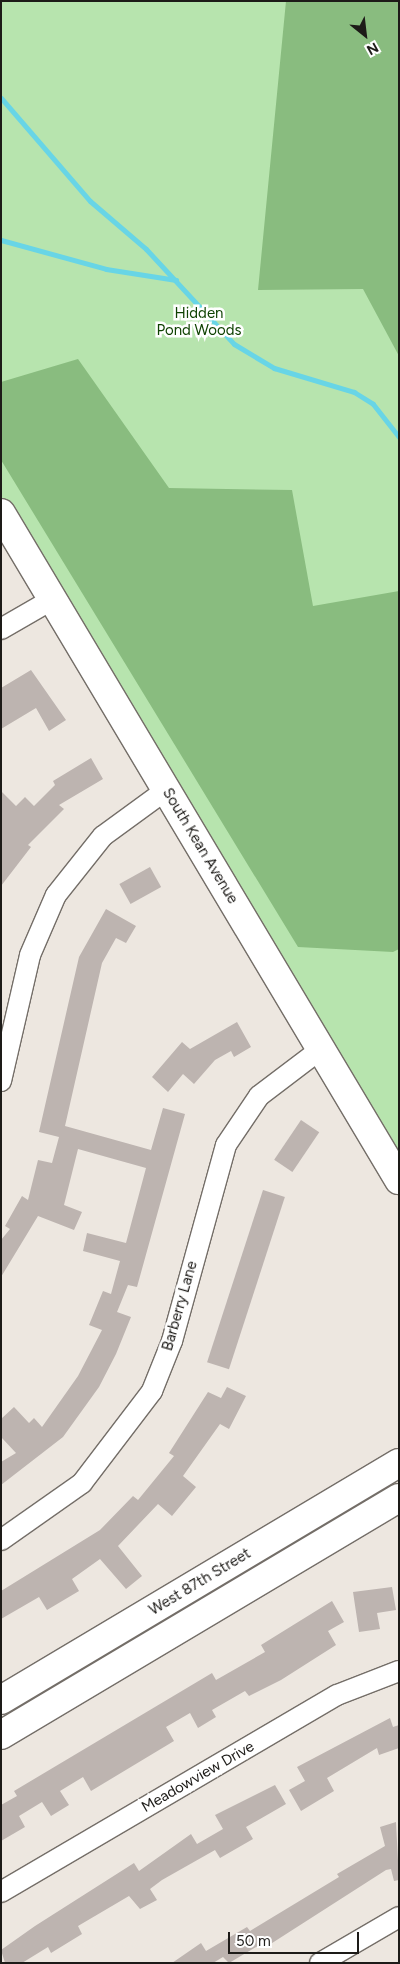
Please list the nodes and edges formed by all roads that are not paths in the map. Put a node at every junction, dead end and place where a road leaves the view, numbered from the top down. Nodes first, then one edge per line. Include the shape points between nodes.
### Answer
1 (1, 513) edge
2 (52, 599) junction
3 (1, 630) edge
4 (166, 790) junction
5 (321, 1050) junction
6 (1, 1081) edge
7 (399, 1180) edge
8 (399, 1463) edge
9 (399, 1498) edge
10 (1, 1540) edge
11 (399, 1671) edge
12 (1, 1700) edge
13 (5, 1723) edge
14 (1, 1892) edge
15 (399, 1917) edge
16 (320, 1963) edge

1 - 2 main road, South Kean Avenue
2 - 3 street
2 - 4 main road, South Kean Avenue
4 - 5 main road, South Kean Avenue
4 - 6 street via 103,836 56,895 30,955
5 - 7 main road, South Kean Avenue
5 - 10 street, Barberry Lane via 259,1096 226,1145 172,1341 146,1400 82,1483
8 - 12 main road, West 87th Street
9 - 13 main road, West 87th Street
11 - 14 street, Meadowview Drive via 337,1695
15 - 16 street

